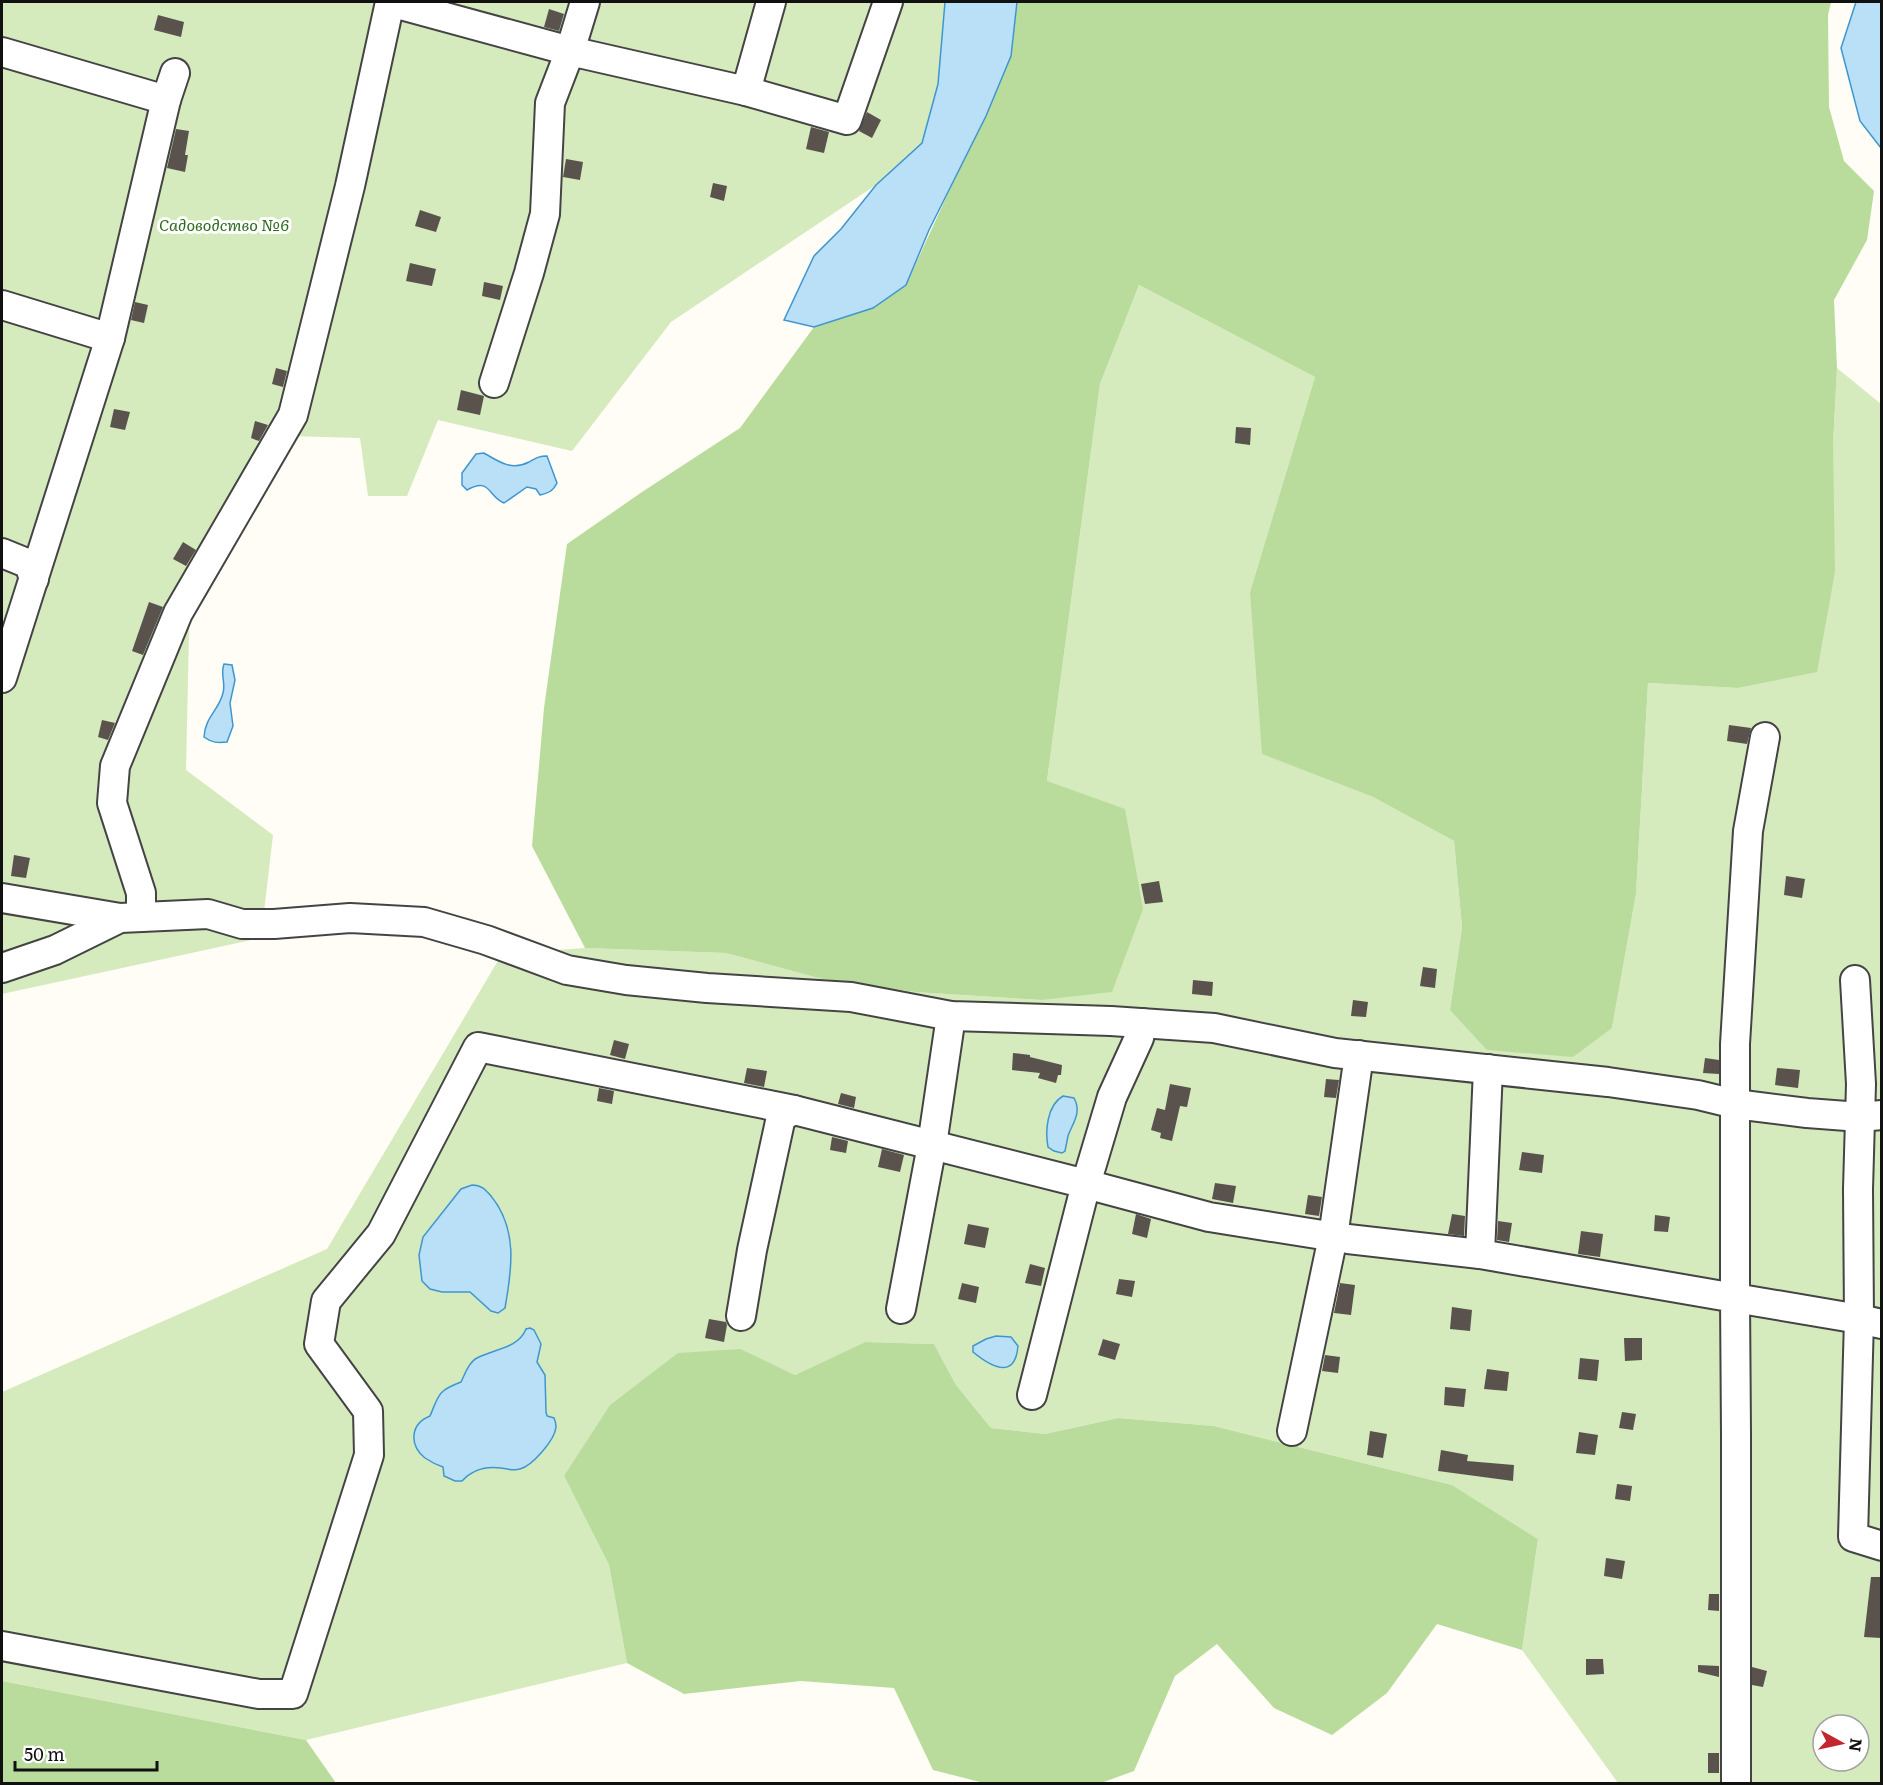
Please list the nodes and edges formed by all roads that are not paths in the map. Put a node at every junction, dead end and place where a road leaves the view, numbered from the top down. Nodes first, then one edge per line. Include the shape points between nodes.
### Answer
1 (585, 2) edge
2 (771, 2) edge
3 (888, 2) edge
4 (570, 51) junction
5 (2, 52) edge
6 (175, 72) dead end
7 (746, 91) junction
8 (166, 100) junction
9 (2, 305) edge
10 (110, 338) junction
11 (494, 383) dead end
12 (2, 552) edge
13 (34, 579) junction
14 (2, 678) edge
15 (1766, 737) dead end
16 (2, 898) edge
17 (131, 918) junction
18 (2, 968) edge
19 (1855, 980) dead end
20 (951, 1016) junction
21 (1142, 1023) junction
22 (1359, 1055) junction
23 (1488, 1069) junction
24 (1735, 1104) junction
25 (794, 1110) junction
26 (1871, 1116) edge
27 (932, 1145) junction
28 (1086, 1184) junction
29 (1333, 1237) junction
30 (1480, 1254) junction
31 (1735, 1298) junction
32 (901, 1309) dead end
33 (741, 1316) dead end
34 (1870, 1322) edge
35 (1032, 1395) dead end
36 (1292, 1431) dead end
37 (1881, 1546) edge
38 (2, 1646) edge
39 (1736, 1784) edge

1 - 4 lane
2 - 7 lane
3 - 7 lane via 847,120
4 - 7 lane
4 - 11 lane via 550,103 545,214
4 - 17 lane via 390,2 350,186 292,415 178,613 115,766 111,803 141,893
5 - 8 lane
6 - 8 lane
8 - 10 lane
9 - 10 lane
10 - 13 lane
12 - 13 lane via 29,564
13 - 14 lane
15 - 24 lane via 1748,831
16 - 17 lane
17 - 18 lane
17 - 20 lane via 208,914 242,924 350,918 424,922 567,970 696,987 850,997
19 - 26 lane via 1861,1084
20 - 21 lane
20 - 27 lane
21 - 22 lane via 1214,1028
21 - 28 lane via 1112,1097
22 - 23 lane
22 - 29 lane
23 - 24 lane via 1642,1087
23 - 30 lane
24 - 26 lane
24 - 31 lane
25 - 27 lane
25 - 33 lane via 781,1117
25 - 38 lane via 478,1047 381,1234 326,1300 320,1344 368,1410 369,1455 293,1694 259,1694
26 - 34 lane via 1858,1190
27 - 28 lane
27 - 32 lane
28 - 29 lane via 1209,1217
28 - 35 lane
29 - 30 lane
29 - 36 lane
30 - 31 lane
31 - 34 lane
31 - 39 lane
34 - 37 lane via 1853,1537

